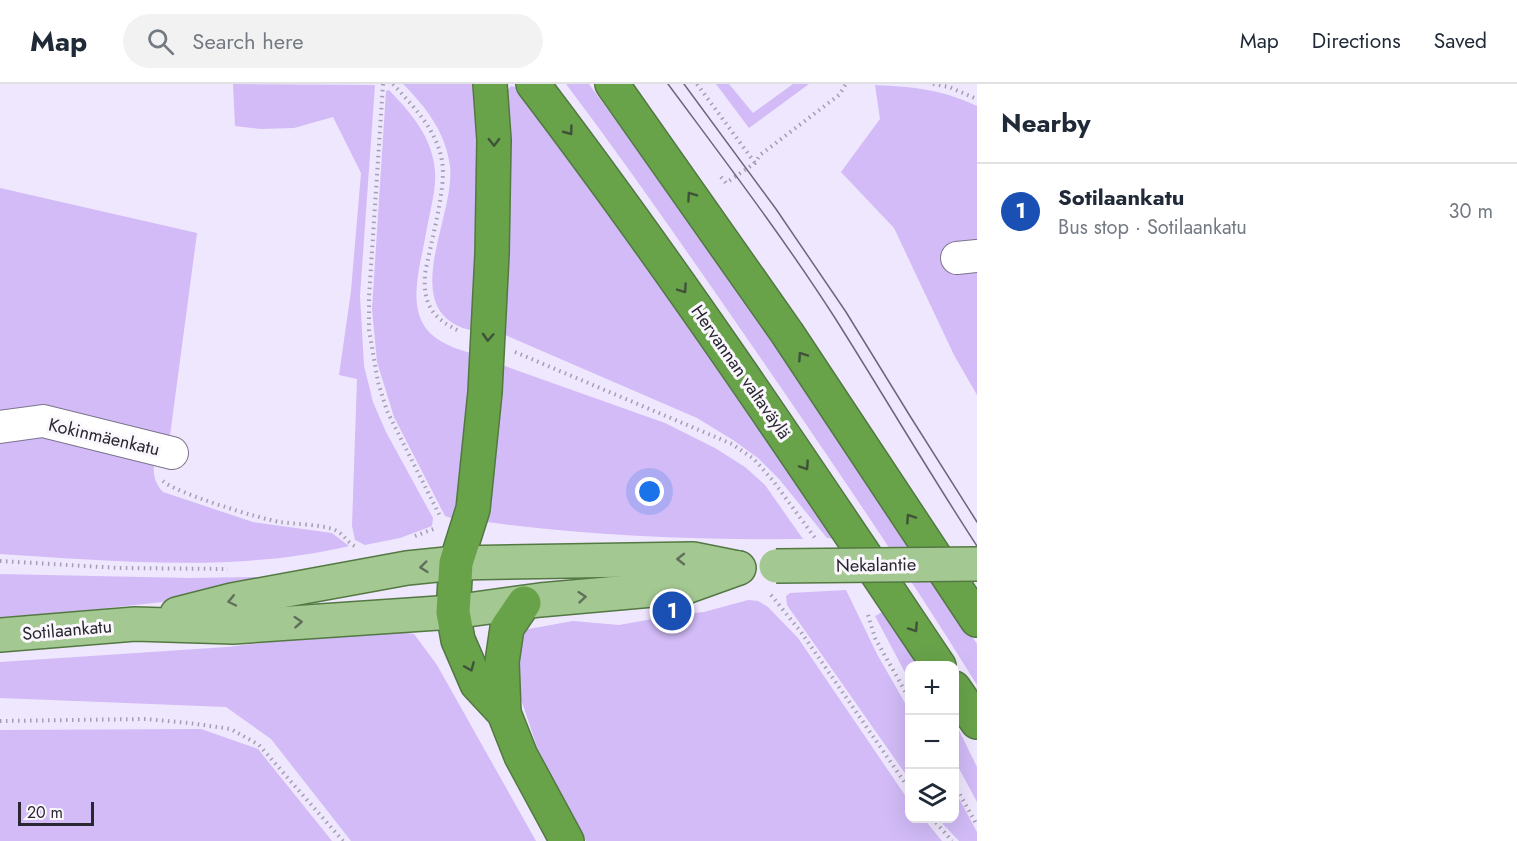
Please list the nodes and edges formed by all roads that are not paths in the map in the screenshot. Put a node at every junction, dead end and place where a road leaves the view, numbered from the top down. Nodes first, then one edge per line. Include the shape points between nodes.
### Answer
1 (490, 84) edge
2 (533, 84) edge
3 (612, 84) edge
4 (0, 427) edge
5 (166, 451) road end
6 (456, 563) junction
7 (977, 564) edge
8 (759, 567) junction
9 (524, 603) junction
10 (453, 612) junction
11 (977, 620) edge
12 (135, 624) junction
13 (0, 635) edge
14 (936, 661) edge
15 (959, 696) edge
16 (504, 713) junction
17 (977, 723) edge
18 (567, 841) edge

1 -> 6 highway via 494,151 485,392 473,509
2 -> 14 highway, Hervannan valtaväylä via 737,365
11 -> 3 highway via 787,333
4 - 5 street, Kokinmäenkatu via 44,421
8 -> 6 main road, Sotilaankatu via 693,559
6 - 10 highway
6 -> 12 main road, Sotilaankatu via 407,568 232,600
7 - 8 main road, Nekalantie, bridge
9 -> 8 main road, Sotilaankatu via 686,587
9 - 10 main road, Sotilaankatu
9 - 16 highway via 507,628 502,662
12 -> 10 main road, Sotilaankatu via 233,627
10 -> 16 highway via 458,640 477,684
12 - 13 main road, Sotilaankatu
15 - 17 highway
16 - 18 highway via 521,756

